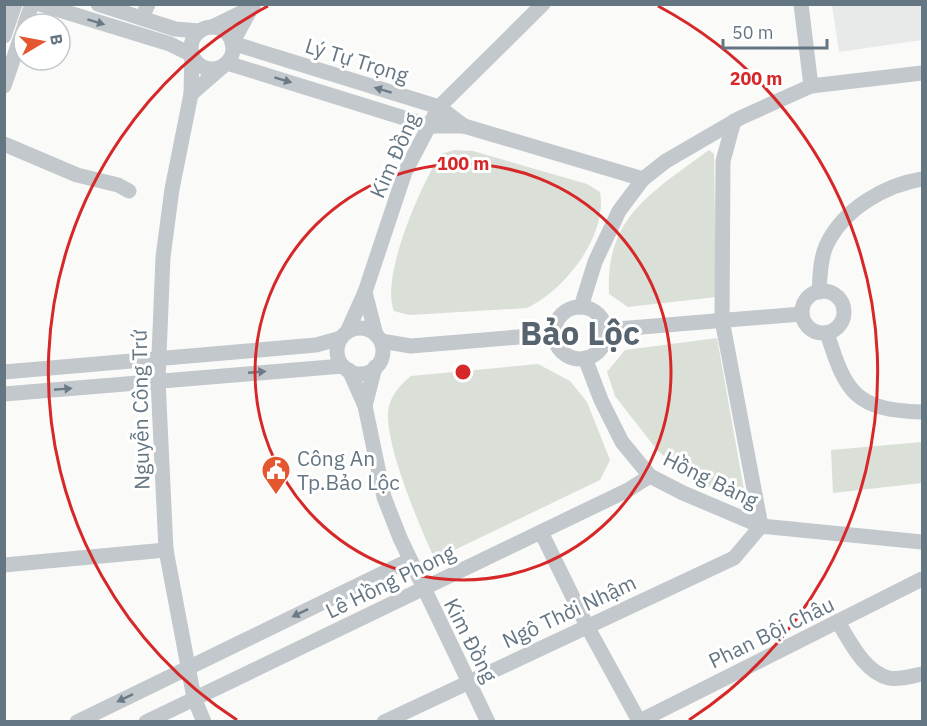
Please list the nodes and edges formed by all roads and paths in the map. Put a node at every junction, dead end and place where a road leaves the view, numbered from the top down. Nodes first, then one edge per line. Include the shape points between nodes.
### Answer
1 (15, 4) edge
2 (40, 4) edge
3 (98, 4) edge
4 (543, 4) edge
5 (801, 4) edge
6 (253, 6) edge
7 (145, 11) edge
8 (206, 29) junction
9 (4, 36) edge
10 (232, 43) junction
11 (192, 55) junction
12 (12, 63) edge
13 (224, 65) junction
14 (922, 73) edge
15 (4, 86) edge
16 (811, 86) junction
17 (191, 94) junction
18 (439, 107) junction
19 (734, 121) junction
20 (430, 126) junction
21 (464, 126) junction
22 (4, 144) edge
23 (643, 179) junction
24 (922, 179) edge
25 (129, 191) dead end
26 (365, 292) junction
27 (819, 292) junction
28 (581, 307) junction
29 (802, 314) junction
30 (722, 320) junction
31 (605, 330) junction
32 (827, 333) junction
33 (554, 334) junction
34 (344, 335) junction
35 (379, 350) junction
36 (158, 358) junction
37 (585, 358) junction
38 (346, 368) junction
39 (4, 372) edge
40 (158, 380) junction
41 (4, 394) edge
42 (365, 406) junction
43 (922, 412) edge
44 (650, 476) junction
45 (761, 526) junction
46 (541, 532) junction
47 (922, 542) edge
48 (166, 550) junction
49 (410, 560) junction
50 (4, 565) edge
51 (922, 579) edge
52 (422, 589) junction
53 (838, 622) junction
54 (587, 626) junction
55 (190, 666) junction
56 (922, 674) edge
57 (469, 681) junction
58 (194, 698) junction
59 (638, 721) edge
60 (76, 722) edge
61 (146, 722) edge
62 (204, 722) edge
63 (384, 722) edge
64 (488, 722) edge

1 - 9 street
2 -> 11 street via 170,44
3 - 7 street
4 - 18 street, Kim Đồng
5 - 16 street
6 - 8 street
6 - 10 street
7 - 8 street via 175,29
8 - 10 street via 225,32
8 - 11 street via 192,42
10 - 13 street via 231,57
18 -> 10 street, Lý Tự Trọng
11 - 13 street via 195,62 207,69
11 - 17 street, Nguyễn Công Trứ
12 - 15 street
13 - 17 street
13 -> 20 street, Lý Tự Trọng
14 - 16 street
16 - 19 street
17 - 36 street, Nguyễn Công Trứ via 163,257
18 - 20 street, Kim Đồng
18 - 21 street, Lý Tự Trọng
19 - 23 street
19 - 30 street via 723,161
20 - 21 street, Lý Tự Trọng
20 - 26 street, Kim Đồng via 405,172
21 - 23 street, Lý Tự Trọng
22 - 25 street via 77,175
23 - 28 street via 620,211 595,262
24 - 27 street via 887,188 842,223 826,246
26 - 34 street, Kim Đồng
26 - 35 street, Kim Đồng
27 - 29 street via 806,301
27 - 32 street via 835,295 843,306 839,326
28 - 31 street via 598,315
28 - 33 street via 559,317
29 - 30 street
29 - 32 street via 813,331
30 - 31 street
30 - 45 street
31 - 37 street via 602,346
32 - 43 street via 839,372 854,394 875,406
33 - 35 street
33 - 37 street via 566,355
34 - 35 street via 362,328
34 - 36 street via 316,345
34 - 38 street via 338,353
35 - 38 street via 363,373
35 - 42 street, Kim Đồng
36 - 39 street
36 - 40 street, Nguyễn Công Trứ
37 - 44 street, Hồng Bàng via 622,442
40 -> 38 street
38 - 42 street, Kim Đồng
41 -> 40 street
40 - 48 street, Nguyễn Công Trứ
42 - 49 street, Kim Đồng via 384,497
44 - 45 street, Hồng Bàng
44 - 46 street, Lê Hồng Phong
45 - 47 street, Hồng Bàng
45 - 54 street, Ngô Thời Nhậm via 734,558
46 - 52 street, Lê Hồng Phong
46 - 54 street
48 - 50 street
48 - 55 street, Nguyễn Công Trứ
49 - 52 street, Kim Đồng
49 -> 55 street, Lê Hồng Phong
51 - 53 street, Phan Bội Châu
52 - 57 street, Kim Đồng
52 - 58 street, Lê Hồng Phong
53 - 56 street via 859,655 877,673 891,678
53 - 59 street, Phan Bội Châu
54 - 57 street, Ngô Thời Nhậm
54 - 59 street
55 - 58 street, Nguyễn Công Trứ
55 -> 60 street, Lê Hồng Phong
57 - 63 street, Ngô Thời Nhậm
57 - 64 street, Kim Đồng
58 - 61 street, Lê Hồng Phong
58 - 62 street, Nguyễn Công Trứ

